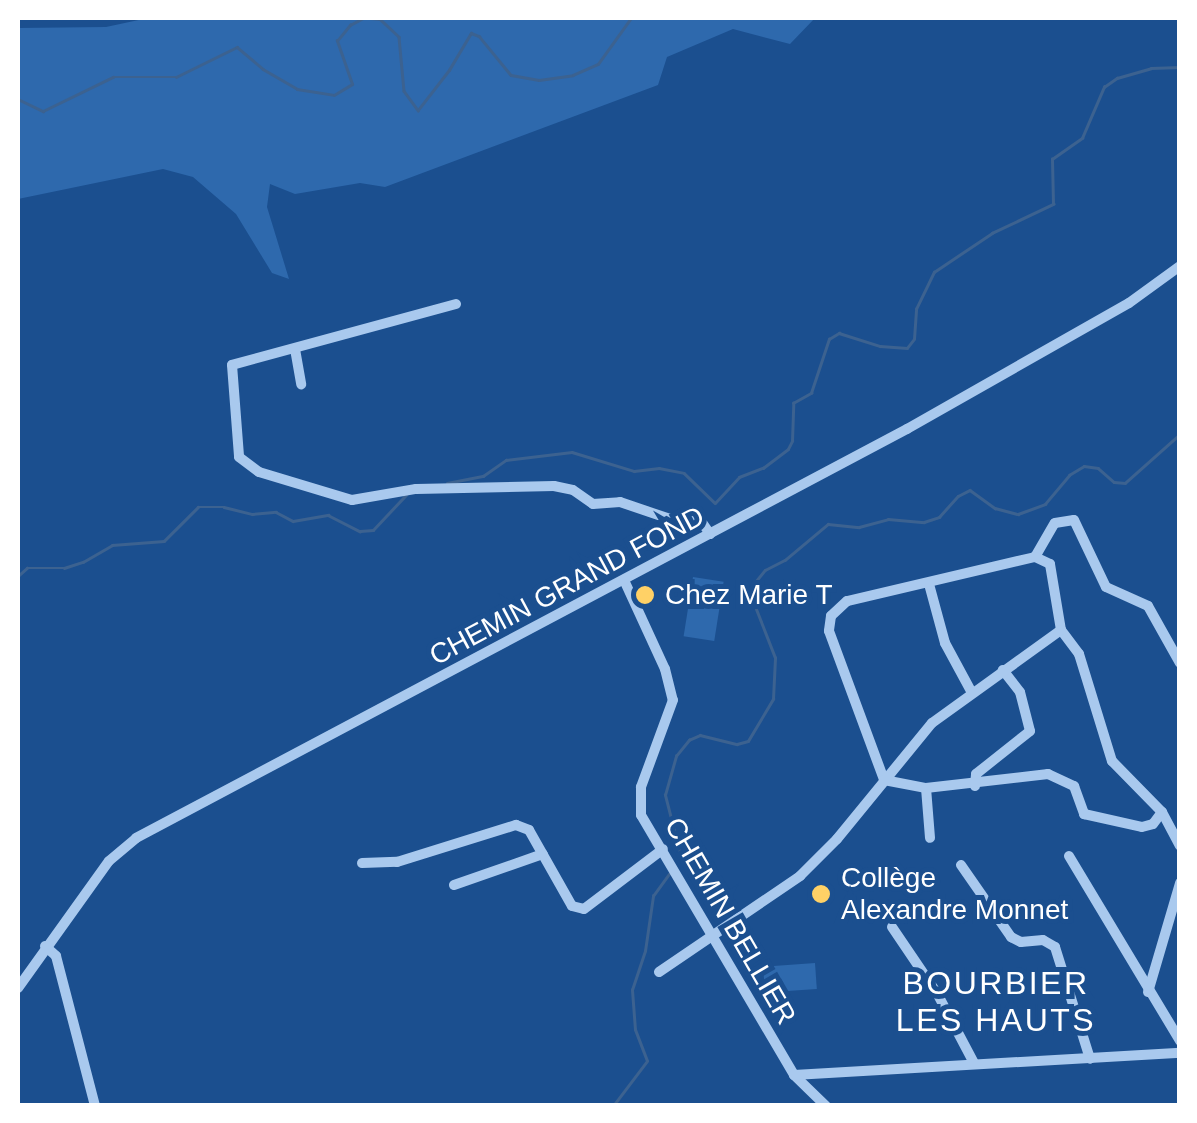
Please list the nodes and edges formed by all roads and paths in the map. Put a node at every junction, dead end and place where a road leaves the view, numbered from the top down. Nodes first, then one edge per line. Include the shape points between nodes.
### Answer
1 (1180, 266) edge
2 (456, 304) dead end
3 (295, 349) junction
4 (301, 384) dead end
5 (710, 534) junction
6 (1036, 557) junction
7 (624, 580) junction
8 (929, 584) junction
9 (1061, 630) junction
10 (1180, 663) edge
11 (1003, 670) junction
12 (972, 692) junction
13 (884, 780) junction
14 (975, 786) junction
15 (926, 788) junction
16 (1162, 812) junction
17 (930, 838) dead end
18 (1180, 846) edge
19 (663, 850) junction
20 (542, 854) junction
21 (1069, 856) dead end
22 (362, 862) dead end
23 (961, 864) dead end
24 (1180, 883) edge
25 (454, 885) dead end
26 (892, 926) dead end
27 (714, 934) junction
28 (45, 946) junction
29 (659, 972) dead end
30 (18, 988) edge
31 (1148, 993) junction
32 (1180, 1041) edge
33 (1180, 1053) edge
34 (1090, 1059) junction
35 (974, 1064) junction
36 (794, 1075) junction
37 (95, 1106) edge
38 (826, 1106) edge

1 - 5 street, CHEMIN GRAND FOND via 1023,364
2 - 3 street
3 - 4 street
3 - 5 street via 232,364 236,450 244,463 266,474 360,500 400,490 554,486 593,504 620,502 666,518 701,521
5 - 7 street, CHEMIN GRAND FOND
6 - 8 street
6 - 9 street via 1050,564
6 - 10 street via 1055,523 1074,520 1106,587 1148,606
7 - 19 street, CHEMIN BELLIER via 673,700 638,803
7 - 28 street, CHEMIN GRAND FOND via 136,838 109,860
8 - 12 street via 946,643
8 - 13 street via 848,602 832,616 831,642
9 - 11 street
9 - 16 street via 1079,654 1112,762
11 - 12 street
11 - 14 street via 1020,692 1030,731 976,774
12 - 13 street via 932,724
13 - 15 street
13 - 27 street via 800,876
14 - 15 street
14 - 16 street via 1048,774 1074,786 1084,814 1142,827
15 - 17 street
16 - 18 street
19 - 20 street via 584,908 572,906
19 - 27 street, CHEMIN BELLIER
20 - 22 street via 529,830 516,825 398,862
20 - 25 street
21 - 31 street
23 - 34 street via 1011,937 1054,947
24 - 31 street
26 - 35 street
27 - 29 street
27 - 36 street, CHEMIN BELLIER
28 - 30 street, CHEMIN GRAND FOND
28 - 37 street via 56,956
31 - 32 street
33 - 34 street
34 - 35 street
35 - 36 street
36 - 38 street, CHEMIN BELLIER

